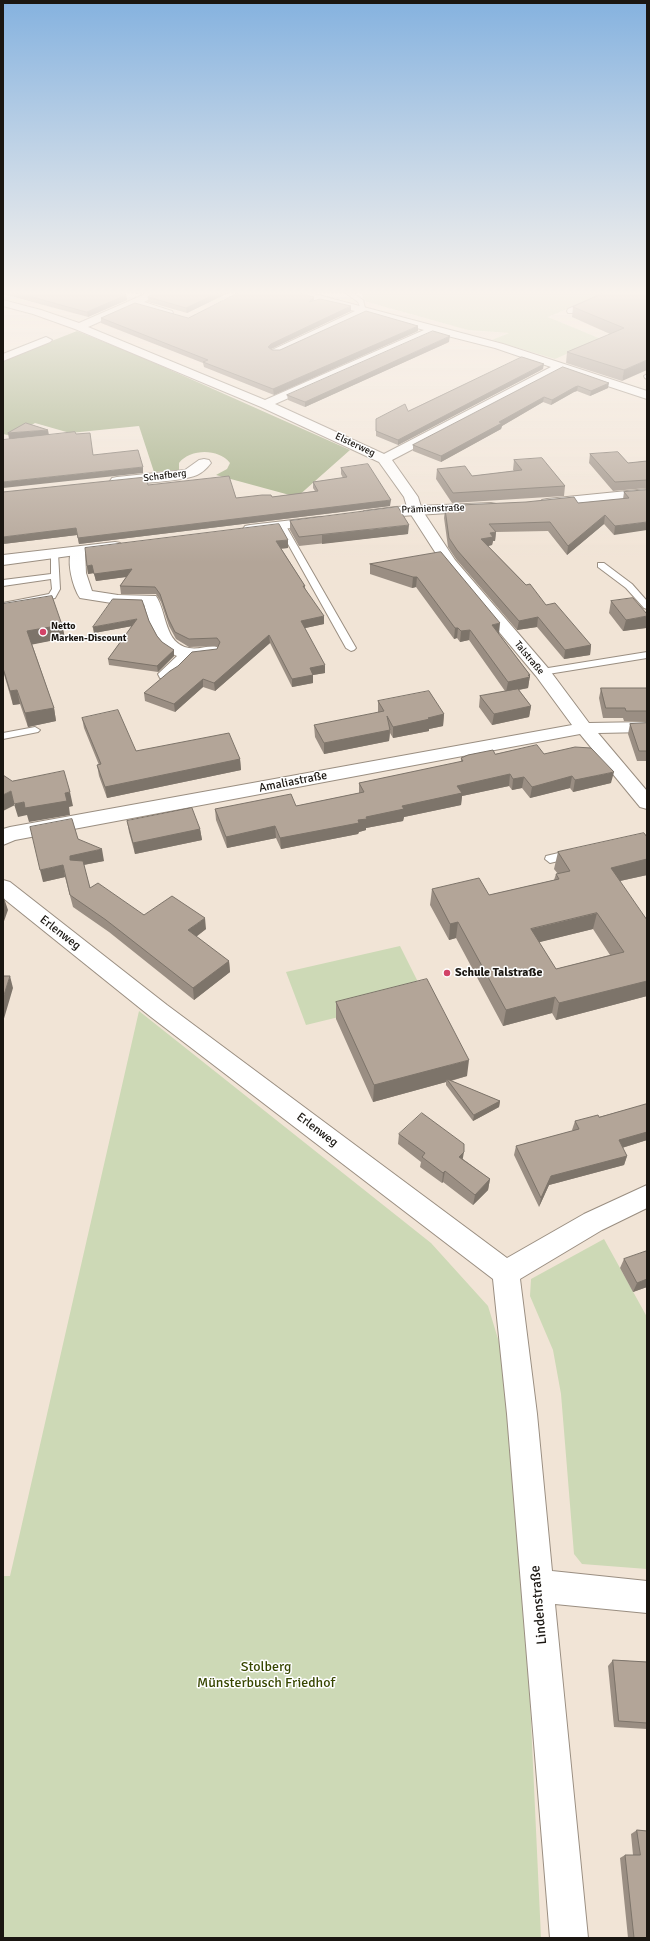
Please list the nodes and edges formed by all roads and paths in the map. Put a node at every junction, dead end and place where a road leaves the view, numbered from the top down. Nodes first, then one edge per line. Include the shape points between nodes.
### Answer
1 (210, 382) edge
2 (315, 382) edge
3 (533, 382) edge
4 (608, 382) edge
5 (647, 395) edge
6 (264, 404) junction
7 (384, 459) junction
8 (204, 463) dead end
9 (102, 483) edge
10 (647, 493) edge
11 (533, 505) edge
12 (503, 506) edge
13 (415, 510) junction
14 (354, 516) edge
15 (332, 519) edge
16 (282, 526) junction
17 (235, 531) edge
18 (133, 544) edge
19 (78, 551) junction
20 (54, 553) junction
21 (3, 560) edge
22 (601, 565) dead end
23 (55, 576) junction
24 (3, 583) edge
25 (3, 606) edge
26 (647, 606) edge
27 (350, 648) dead end
28 (211, 651) edge
29 (187, 653) junction
30 (647, 655) edge
31 (542, 672) junction
32 (166, 674) edge
33 (647, 727) edge
34 (584, 728) junction
35 (35, 730) dead end
36 (3, 736) edge
37 (647, 803) edge
38 (3, 838) edge
39 (581, 852) edge
40 (550, 859) dead end
41 (3, 887) edge
42 (647, 1196) edge
43 (506, 1273) junction
44 (538, 1586) junction
45 (647, 1597) edge
46 (568, 1938) edge

1 - 6 street, Elsterweg
2 - 6 street
3 - 7 street
4 - 5 street
6 - 7 street, Elsterweg
7 - 13 street, Elsterweg via 411,497
8 - 9 street, Schafberg via 186,474
10 - 11 street
12 - 13 street, Prämienstraße
13 - 14 street, Prämienstraße
13 - 31 street, Talstraße via 449,563
15 - 16 street
16 - 17 street
16 - 27 lane
18 - 19 street
19 - 20 street
19 - 29 street via 78,572 86,595 114,600 150,599 162,636 170,646
20 - 21 street
20 - 23 lane
22 - 26 lane via 629,586
23 - 24 lane
23 - 25 lane via 56,589 52,596
28 - 29 street
29 - 32 street via 180,663
30 - 31 lane
31 - 34 street, Talstraße
33 - 34 street, Amaliastraße
34 - 37 street, Talstraße
34 - 38 street, Amaliastraße via 10,834
35 - 36 lane
39 - 40 lane
41 - 43 street, Erlenweg via 165,1016
42 - 43 street via 593,1222
43 - 44 street, Lindenstraße
44 - 45 street
44 - 46 street, Lindenstraße

